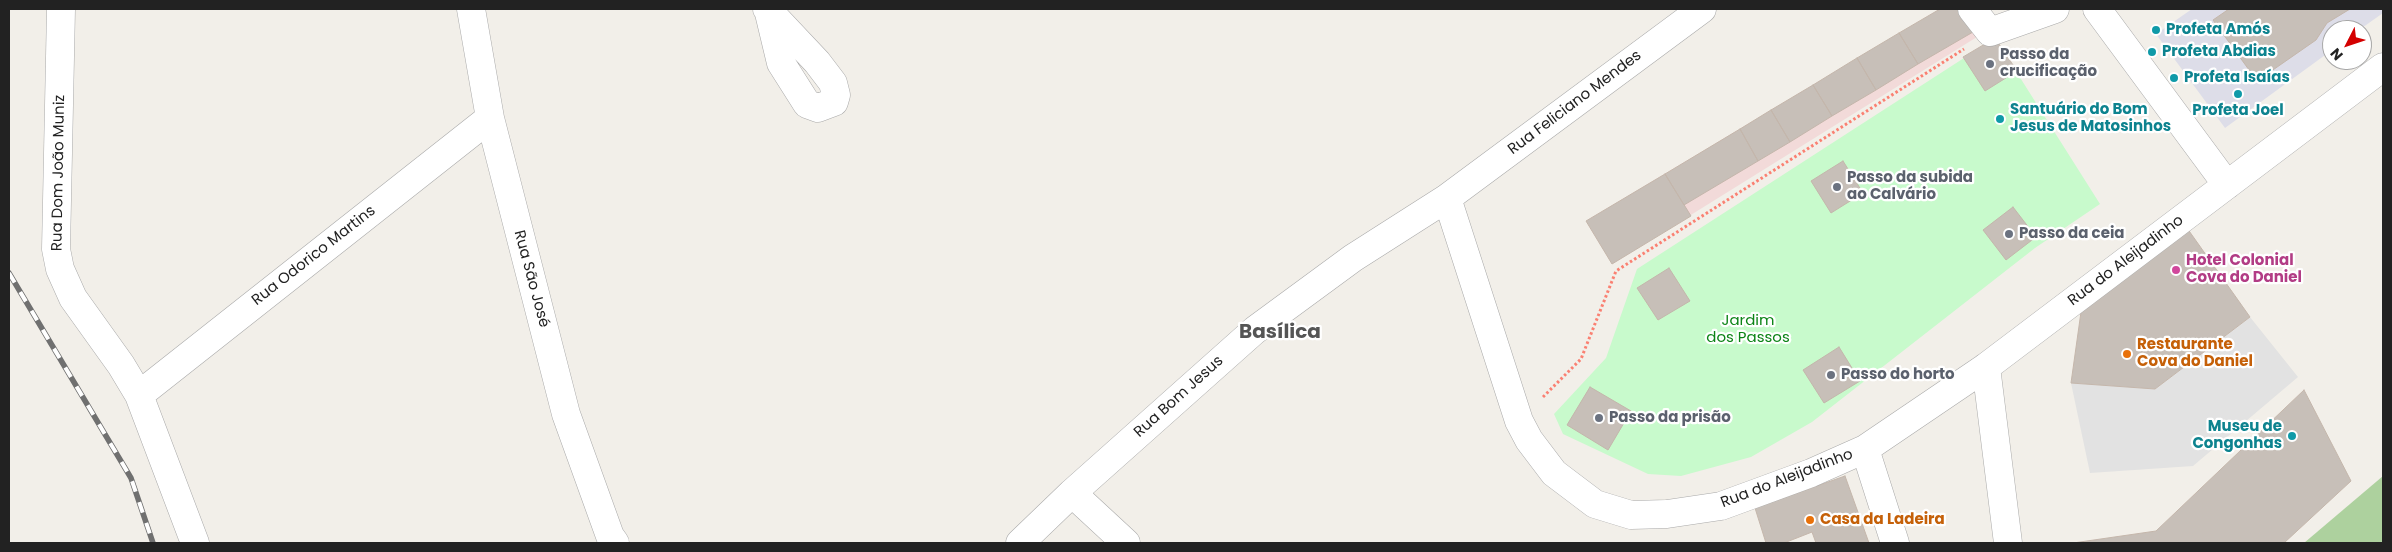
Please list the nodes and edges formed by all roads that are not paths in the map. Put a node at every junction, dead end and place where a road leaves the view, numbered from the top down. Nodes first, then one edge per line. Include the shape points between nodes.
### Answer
1 (61, 9) edge
2 (471, 9) edge
3 (1702, 9) edge
4 (1972, 9) edge
5 (2055, 9) edge
6 (2097, 9) edge
7 (2383, 67) edge
8 (490, 118) junction
9 (2227, 185) junction
10 (1447, 198) junction
11 (1986, 367) junction
12 (139, 395) junction
13 (1865, 449) junction
14 (1072, 492) junction
15 (195, 543) edge
16 (615, 543) edge
17 (1020, 543) edge
18 (1126, 543) edge
19 (1895, 543) edge
20 (2008, 543) edge

1 - 12 street, Rua Dom João Muniz via 56,249 60,269 73,298
2 - 8 street, Rua São José
3 - 10 street, Rua Feliciano Mendes
4 - 5 street via 1990,32
6 - 9 street
7 - 9 street, Rua do Aleijadinho
8 - 12 street, Rua Odorico Martins
8 - 16 street, Rua São José via 566,414
9 - 11 street, Rua do Aleijadinho
10 - 13 street, Rua do Aleijadinho via 1519,421 1554,473 1595,504 1631,515 1667,514 1721,506
10 - 14 street, Rua Bom Jesus via 1353,258 1254,330
11 - 13 street, Rua do Aleijadinho
11 - 20 street
12 - 15 street, Rua Dom João Muniz
13 - 19 street
14 - 17 street, Rua Bom Jesus
14 - 18 street

